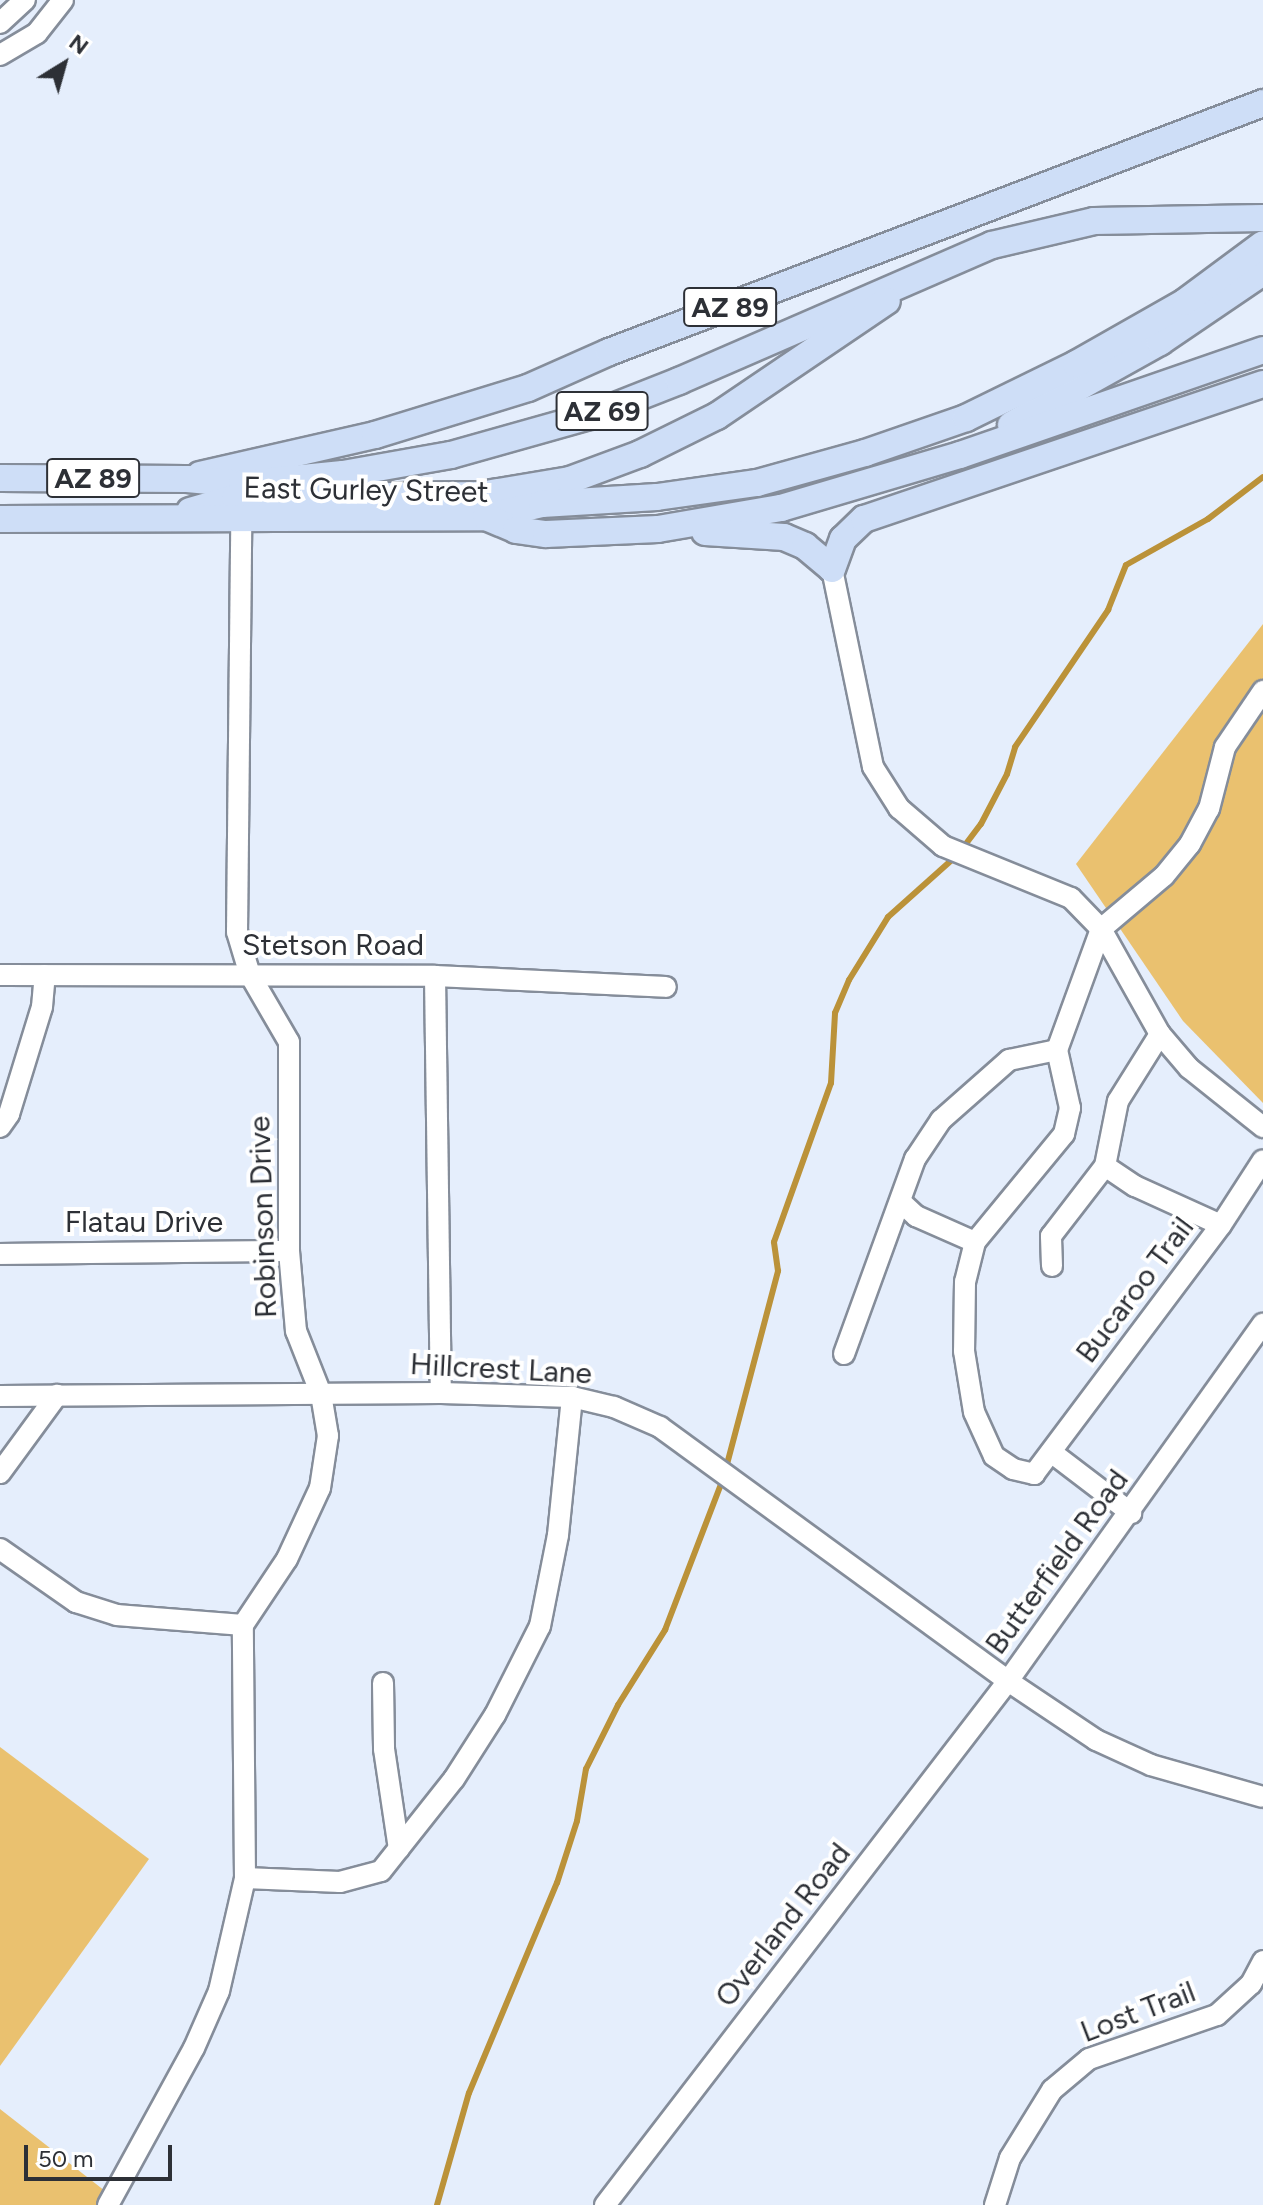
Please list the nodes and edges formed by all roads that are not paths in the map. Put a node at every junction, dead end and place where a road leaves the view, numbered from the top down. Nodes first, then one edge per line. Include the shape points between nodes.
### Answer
1 (25, 0) edge
2 (63, 0) edge
3 (0, 23) edge
4 (0, 55) edge
5 (1263, 103) edge
6 (1263, 218) edge
7 (1263, 244) edge
8 (992, 245) junction
9 (1263, 272) edge
10 (1263, 350) edge
11 (1263, 384) edge
12 (960, 455) junction
13 (0, 478) edge
14 (187, 479) junction
15 (486, 517) junction
16 (0, 519) edge
17 (162, 519) junction
18 (241, 519) junction
19 (658, 529) junction
20 (832, 569) junction
21 (1263, 691) edge
22 (1101, 929) junction
23 (0, 975) edge
24 (45, 975) junction
25 (250, 975) junction
26 (435, 976) junction
27 (666, 987) dead end
28 (1160, 1034) junction
29 (1057, 1050) junction
30 (0, 1127) edge
31 (1263, 1127) edge
32 (1263, 1160) edge
33 (1105, 1166) junction
34 (901, 1202) junction
35 (1221, 1225) junction
36 (975, 1242) junction
37 (289, 1251) junction
38 (0, 1254) edge
39 (1052, 1266) dead end
40 (1263, 1324) edge
41 (844, 1354) dead end
42 (441, 1393) junction
43 (321, 1394) junction
44 (57, 1395) junction
45 (0, 1396) edge
46 (572, 1397) junction
47 (1051, 1452) junction
48 (0, 1473) edge
49 (1131, 1513) junction
50 (0, 1549) edge
51 (243, 1625) junction
52 (1008, 1681) junction
53 (383, 1683) dead end
54 (1263, 1797) edge
55 (399, 1849) junction
56 (245, 1878) junction
57 (1263, 1961) edge
58 (108, 2205) edge
59 (605, 2205) edge
60 (995, 2205) edge

1 - 3 street
2 - 4 street via 37,33
5 - 14 main road, AZ 89 via 609,352 528,388 375,435
6 - 8 main road, AZ 69 via 1094,221
7 - 15 main road via 1185,302 966,418 757,483 657,497 542,504
8 - 14 main road, AZ 69 via 679,381 522,437 343,474 242,484
8 - 17 main road via 883,303 717,416 640,454 570,480 480,495 235,498
9 - 12 main road, AZ 89 via 1160,342
10 - 12 main road
11 - 20 main road via 864,519 843,539
12 - 19 main road, East Gurley Street / AZ 89 via 781,508
13 - 14 main road, AZ 89
15 - 18 main road, East Gurley Street / AZ 89
15 - 19 main road, East Gurley Street / AZ 89 via 516,530 546,534
16 - 17 main road, East Gurley Street / AZ 89
17 - 18 main road, East Gurley Street / AZ 89
18 - 25 street, Robinson Drive via 237,932
19 - 20 main road via 784,537 805,546
20 - 22 street via 873,767 899,808 943,846 1071,898
21 - 22 street via 1225,747 1209,809 1190,844 1164,876
22 - 28 street
22 - 29 street
23 - 24 street, Stetson Road
24 - 25 street, Stetson Road
24 - 30 street via 42,1007 9,1114
25 - 26 street, Stetson Road
25 - 37 street, Robinson Drive via 289,1042
26 - 27 street, Stetson Road
26 - 42 street
28 - 31 street via 1189,1068
28 - 33 street via 1118,1101
29 - 34 street via 1009,1060 960,1101 915,1159
29 - 36 street via 1070,1108 1064,1134
32 - 35 street, Bucaroo Trail
33 - 35 street via 1135,1186
33 - 39 street via 1051,1236
34 - 36 street via 916,1216
34 - 41 street
35 - 47 street, Bucaroo Trail
36 - 47 street, Bucaroo Trail via 965,1282 964,1351 974,1412 994,1456 1013,1469 1034,1474
37 - 38 street, Flatau Drive
37 - 43 street, Robinson Drive via 296,1331
40 - 49 street, Butterfield Road
42 - 43 street, Hillcrest Lane
42 - 46 street, Hillcrest Lane
43 - 44 street, Hillcrest Lane
43 - 51 street, Robinson Drive via 328,1436 320,1488 287,1559
44 - 45 street, Hillcrest Lane
44 - 48 street
46 - 52 street, Hillcrest Lane via 614,1407 660,1427
46 - 55 street via 558,1535 540,1626 479,1741
47 - 49 street
49 - 52 street, Butterfield Road
50 - 51 street via 76,1602 117,1615
51 - 56 street
52 - 54 street, Butterfield Road via 1096,1740 1151,1765
52 - 59 street, Overland Road
53 - 55 street via 384,1749
55 - 56 street via 381,1871 340,1882
56 - 58 street via 219,1991 194,2048
57 - 60 street, Lost Trail via 1251,1984 1217,2015 1089,2059 1052,2090 1010,2158

